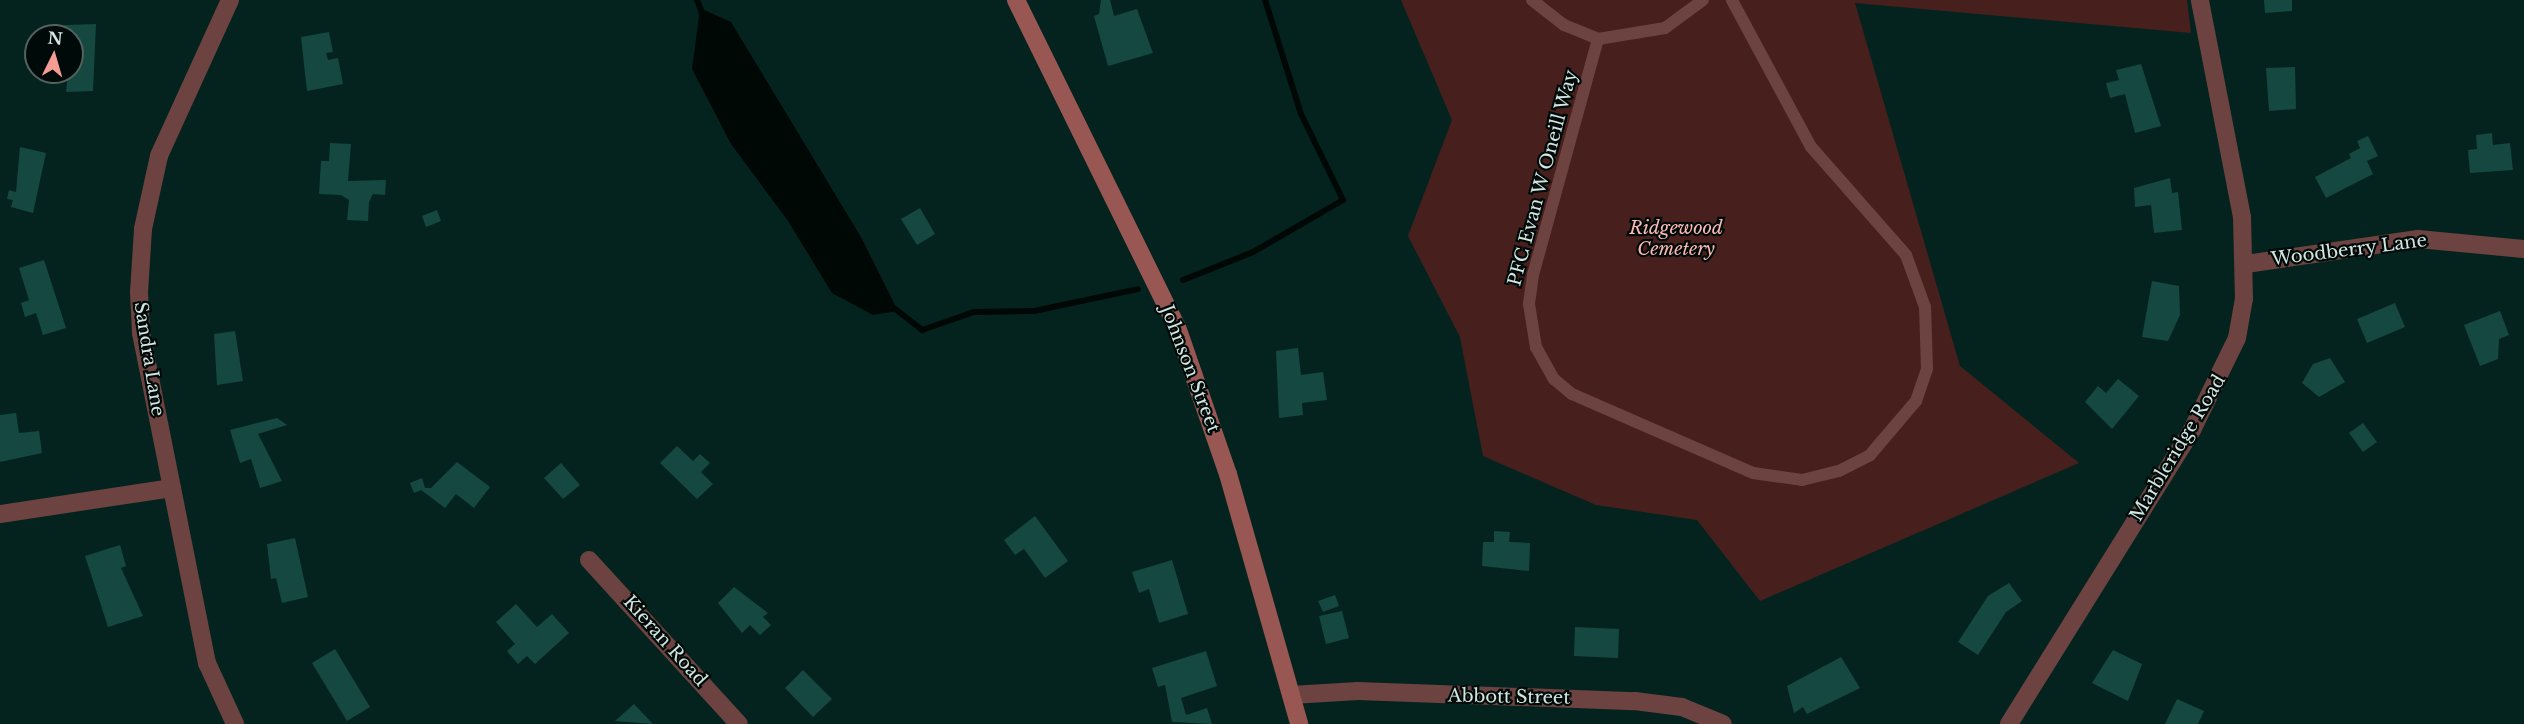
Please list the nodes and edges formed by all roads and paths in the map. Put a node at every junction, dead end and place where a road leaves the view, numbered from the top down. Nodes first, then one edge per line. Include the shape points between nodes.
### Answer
1 (230, 0) edge
2 (1016, 0) edge
3 (1532, 0) edge
4 (1702, 0) edge
5 (1732, 0) edge
6 (2200, 0) edge
7 (1598, 39) junction
8 (2524, 249) edge
9 (2246, 264) junction
10 (172, 488) junction
11 (0, 514) edge
12 (590, 560) dead end
13 (1291, 695) junction
14 (235, 724) edge
15 (739, 724) edge
16 (1299, 724) edge
17 (1723, 724) edge
18 (2009, 724) edge

1 - 10 street, Sandra Lane via 159,156 143,229 141,333
2 - 13 street, Johnson Street via 1177,327 1228,474
3 - 7 lane via 1564,25
4 - 7 lane via 1665,28
5 - 7 lane, PFC Evan W Oneill Way via 1811,147 1906,255 1925,307 1928,369 1916,401 1870,455 1839,471 1802,480 1753,473 1572,394 1554,379 1536,347 1529,304 1533,275
6 - 9 street, Marbleridge Road via 2242,217
8 - 9 street, Woodberry Lane via 2418,239
9 - 18 street, Marbleridge Road via 2237,338 2222,377
10 - 11 street
10 - 14 street, Sandra Lane via 207,663
12 - 15 street, Kieran Road
13 - 16 street, Johnson Street
13 - 17 street, Abbott Street via 1358,691 1635,701 1682,707

